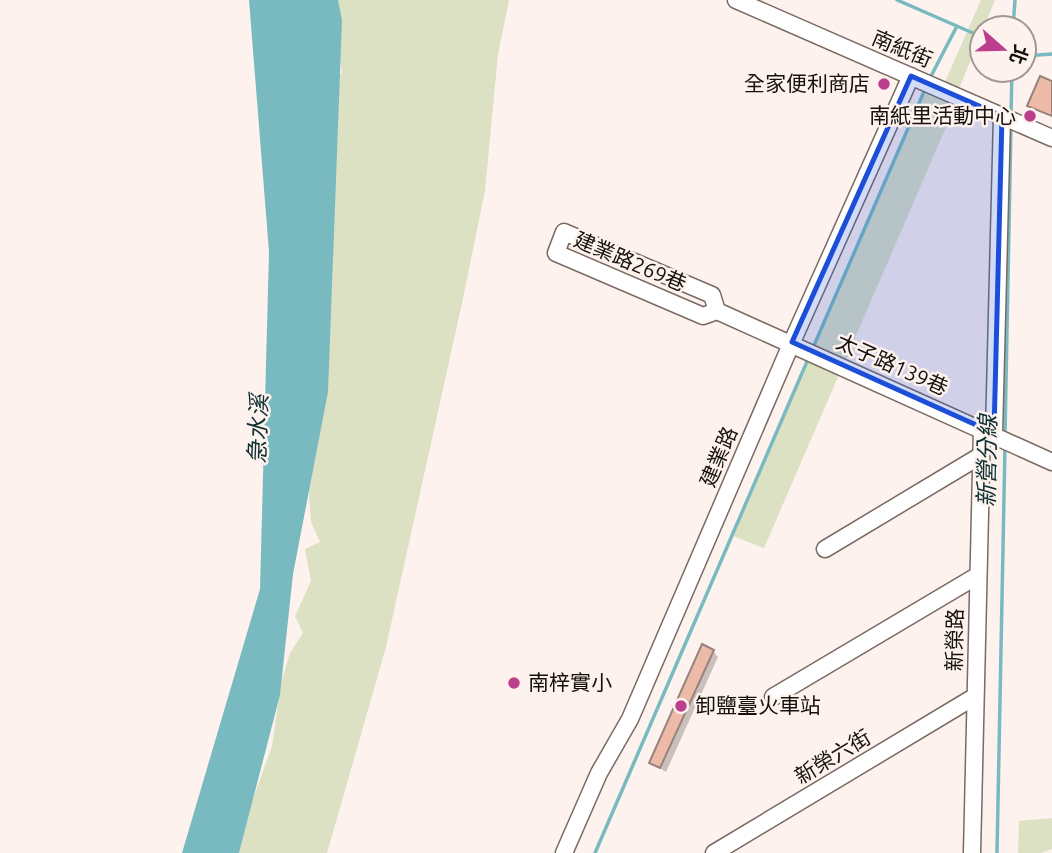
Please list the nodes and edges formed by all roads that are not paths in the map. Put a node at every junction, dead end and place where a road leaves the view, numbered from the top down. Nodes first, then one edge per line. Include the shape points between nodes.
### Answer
1 (736, 0) edge
2 (911, 76) junction
3 (1002, 116) junction
4 (1052, 138) edge
5 (717, 310) junction
6 (792, 342) junction
7 (999, 436) junction
8 (980, 456) junction
9 (1052, 461) edge
10 (825, 550) dead end
11 (977, 576) junction
12 (773, 697) dead end
13 (974, 697) junction
14 (564, 853) edge
15 (714, 853) edge
16 (972, 853) edge

1 - 2 street, 南紙街
2 - 3 street, 南紙街
2 - 6 street, 建業路
3 - 4 street, 南紙街
3 - 7 street, 新榮路
5 - 5 street, 建業路269巷 via 712,295 564,232 556,253 703,316
5 - 6 street, 建業路269巷
6 - 7 street, 太子路139巷
6 - 14 street, 建業路 via 630,719 599,773
7 - 8 street, 新榮路
7 - 9 street, 太子路139巷
8 - 10 street
8 - 11 street, 新榮路
11 - 12 street
11 - 13 street, 新榮路
13 - 15 street, 新榮六街
13 - 16 street, 新榮路

